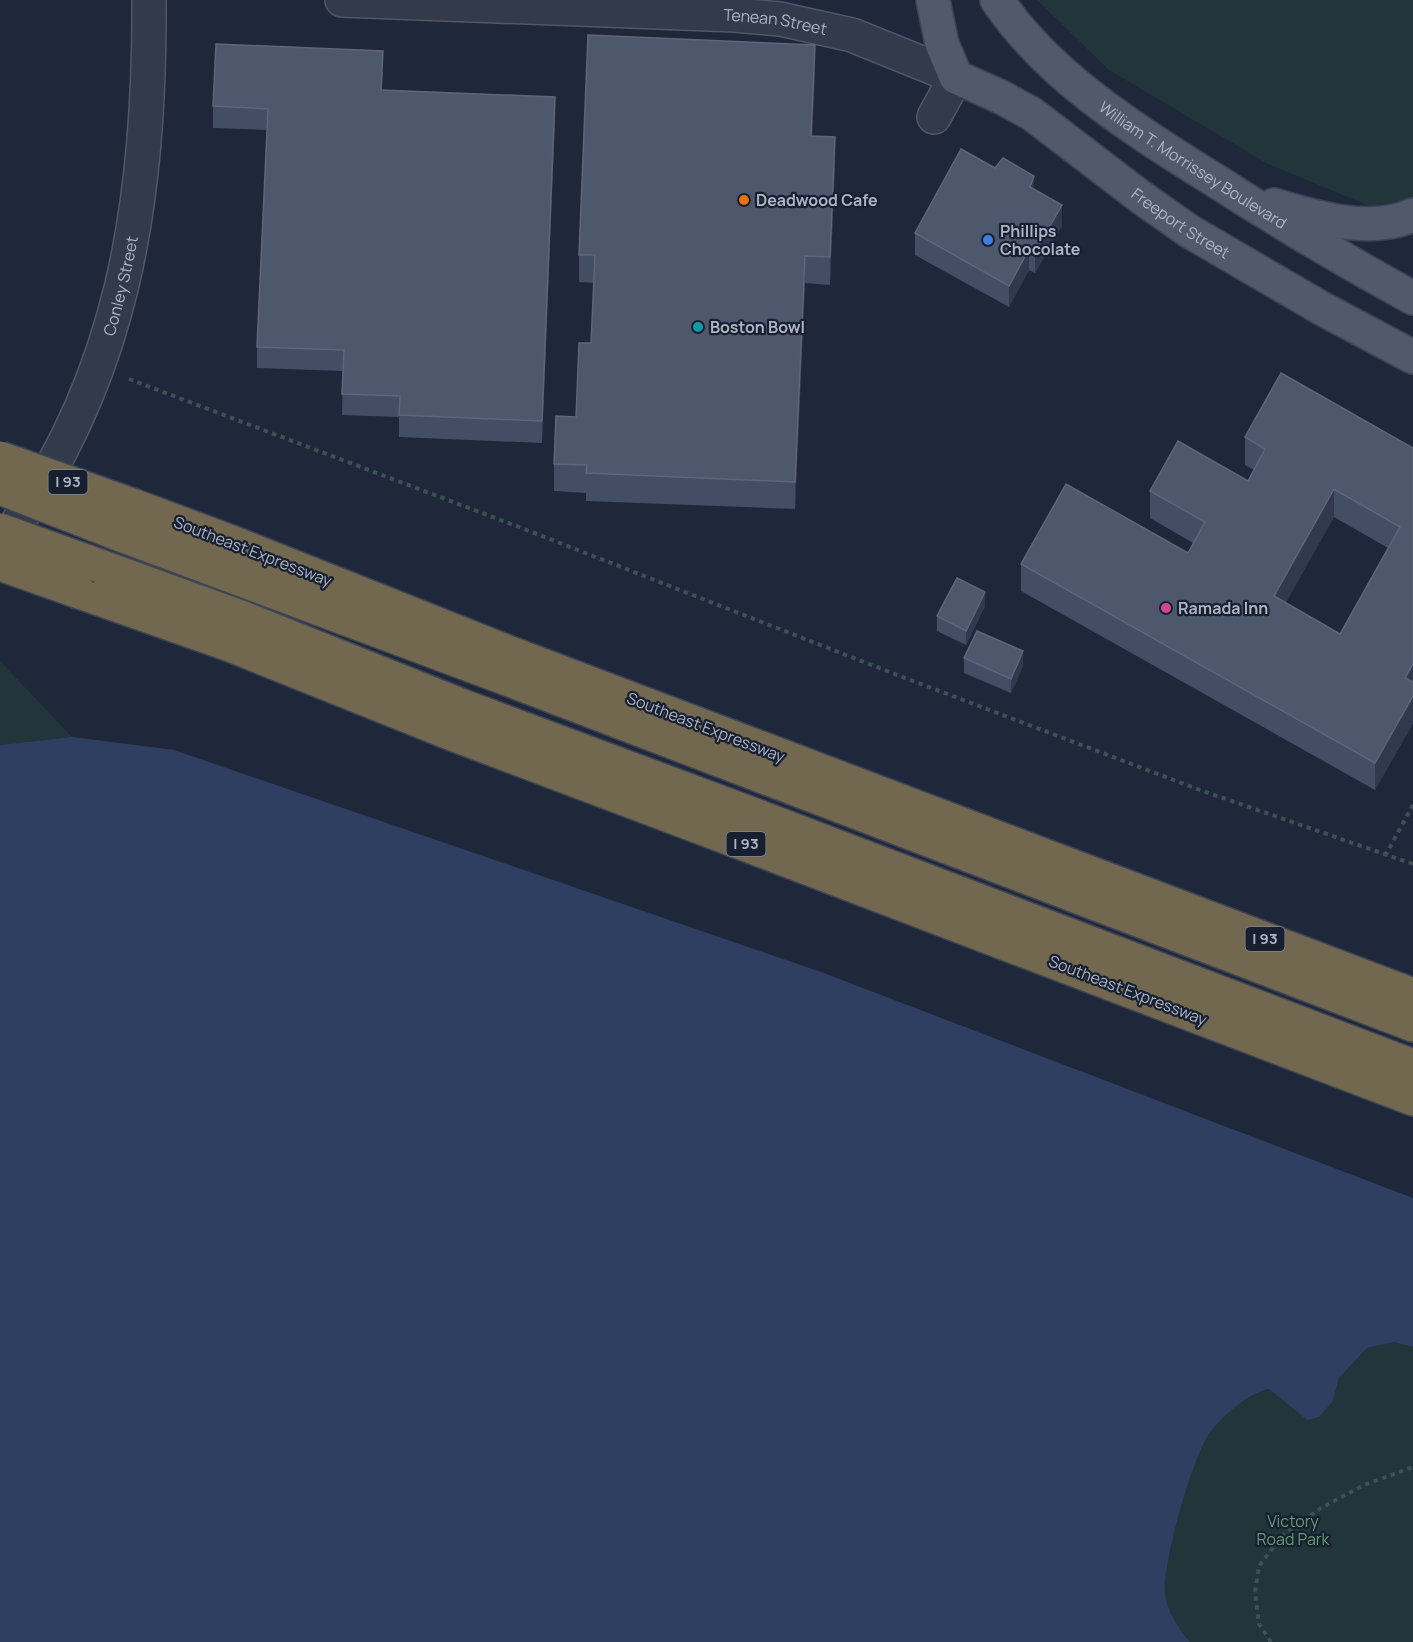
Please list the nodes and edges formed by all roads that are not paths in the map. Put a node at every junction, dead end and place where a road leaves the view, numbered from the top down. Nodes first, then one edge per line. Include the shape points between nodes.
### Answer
1 (149, 0) edge
2 (342, 0) edge
3 (933, 0) edge
4 (997, 0) edge
5 (915, 60) joint
6 (956, 77) junction
7 (934, 117) dead end
8 (1126, 122) junction
9 (1056, 131) junction
10 (1232, 192) junction
11 (1413, 215) edge
12 (1413, 298) edge
13 (1413, 357) edge
14 (0, 458) edge
15 (0, 488) edge
16 (128, 521) junction
17 (0, 530) edge
18 (0, 547) edge
19 (0, 564) edge
20 (1413, 995) edge
21 (1413, 1025) edge
22 (1413, 1066) edge
23 (1413, 1100) edge

1 - 18 street, Conley Street via 149,73 141,182 117,304 83,406 63,450
2 - 5 street, Tenean Street via 758,17 837,31
3 - 6 main road via 942,44
4 - 8 main road, William T. Morrissey Boulevard via 1044,55
5 - 6 street, Freeport Street
6 - 7 street
6 - 9 main road, Freeport Street via 1018,106
8 - 9 main road via 1103,110 1087,110 1066,120
8 - 10 main road, William T. Morrissey Boulevard
9 - 13 main road, Freeport Street via 1190,231
10 - 11 main road via 1335,220 1377,223
10 - 12 main road, William T. Morrissey Boulevard
14 - 16 highway, Southeast Expressway / I 93, bridge
15 - 16 highway, I 93, bridge
16 - 20 highway, Southeast Expressway / I 93 via 240,545 508,652
16 - 21 highway, I 93 via 499,675
17 - 22 highway, I 93, bridge via 241,617 463,706
19 - 23 highway, Southeast Expressway / I 93, bridge via 230,645 452,734

